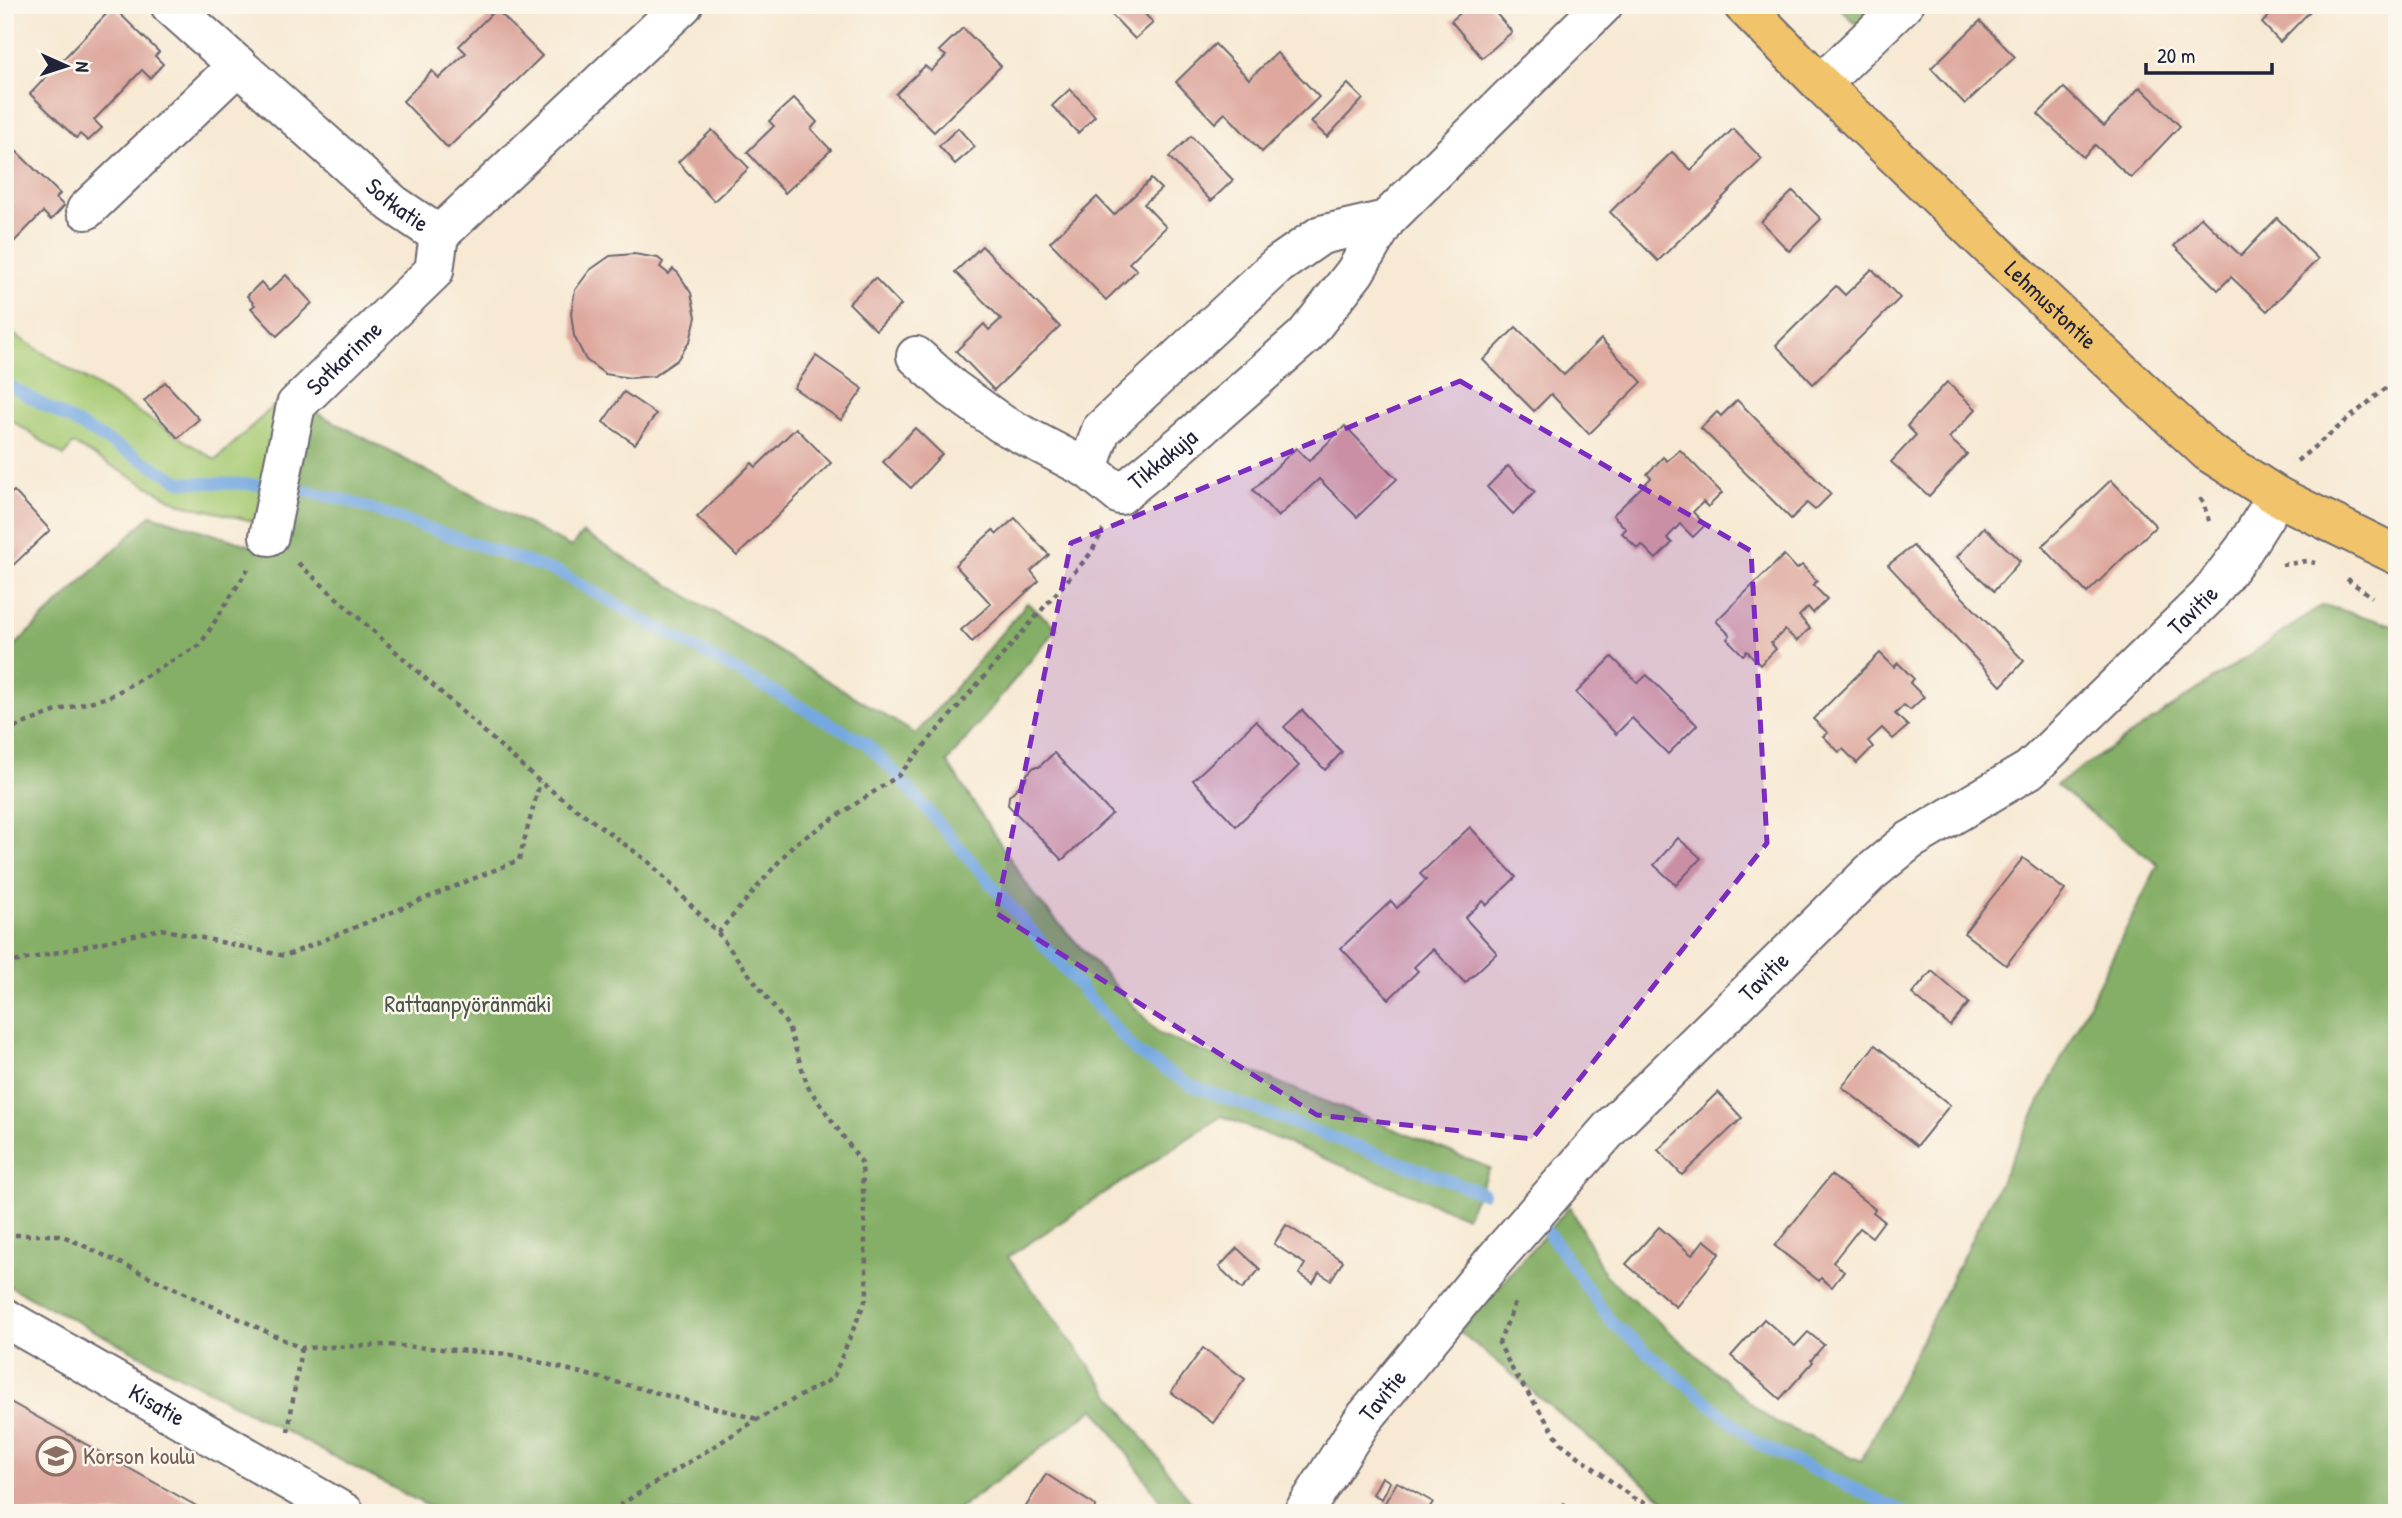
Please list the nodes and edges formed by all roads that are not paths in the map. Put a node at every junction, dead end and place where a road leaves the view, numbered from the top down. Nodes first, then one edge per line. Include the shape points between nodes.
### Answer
1 (170, 5) edge
2 (683, 5) edge
3 (1603, 5) edge
4 (1744, 5) edge
5 (1903, 5) edge
6 (238, 65) junction
7 (1821, 84) junction
8 (86, 210) dead end
9 (1386, 220) junction
10 (439, 235) junction
11 (916, 356) dead end
12 (1088, 470) junction
13 (2285, 480) junction
14 (269, 536) road end
15 (2397, 555) edge
16 (5, 1318) edge
17 (345, 1513) edge
18 (1303, 1513) edge

1 - 6 street, Sotkatie
2 - 10 street, Sotkatie
3 - 9 street, Tikkakuja
4 - 7 main road, Lehmustontie
5 - 7 street
6 - 8 street
6 - 10 street, Sotkatie via 393,204
7 - 13 main road, Lehmustontie via 2208,452
9 - 12 street, Tikkakuja via 1321,235 1278,265 1101,430
9 - 12 street, Tikkakuja via 1355,272 1305,336 1182,444 1120,495
10 - 14 street, Sotkarinne via 434,271 296,405
11 - 12 street via 1002,424
13 - 15 main road, Lehmustontie
13 - 18 street, Tavitie via 2244,549 2208,596 2029,770 1909,841 1870,873 1612,1126 1362,1421
16 - 17 street, Kisatie

